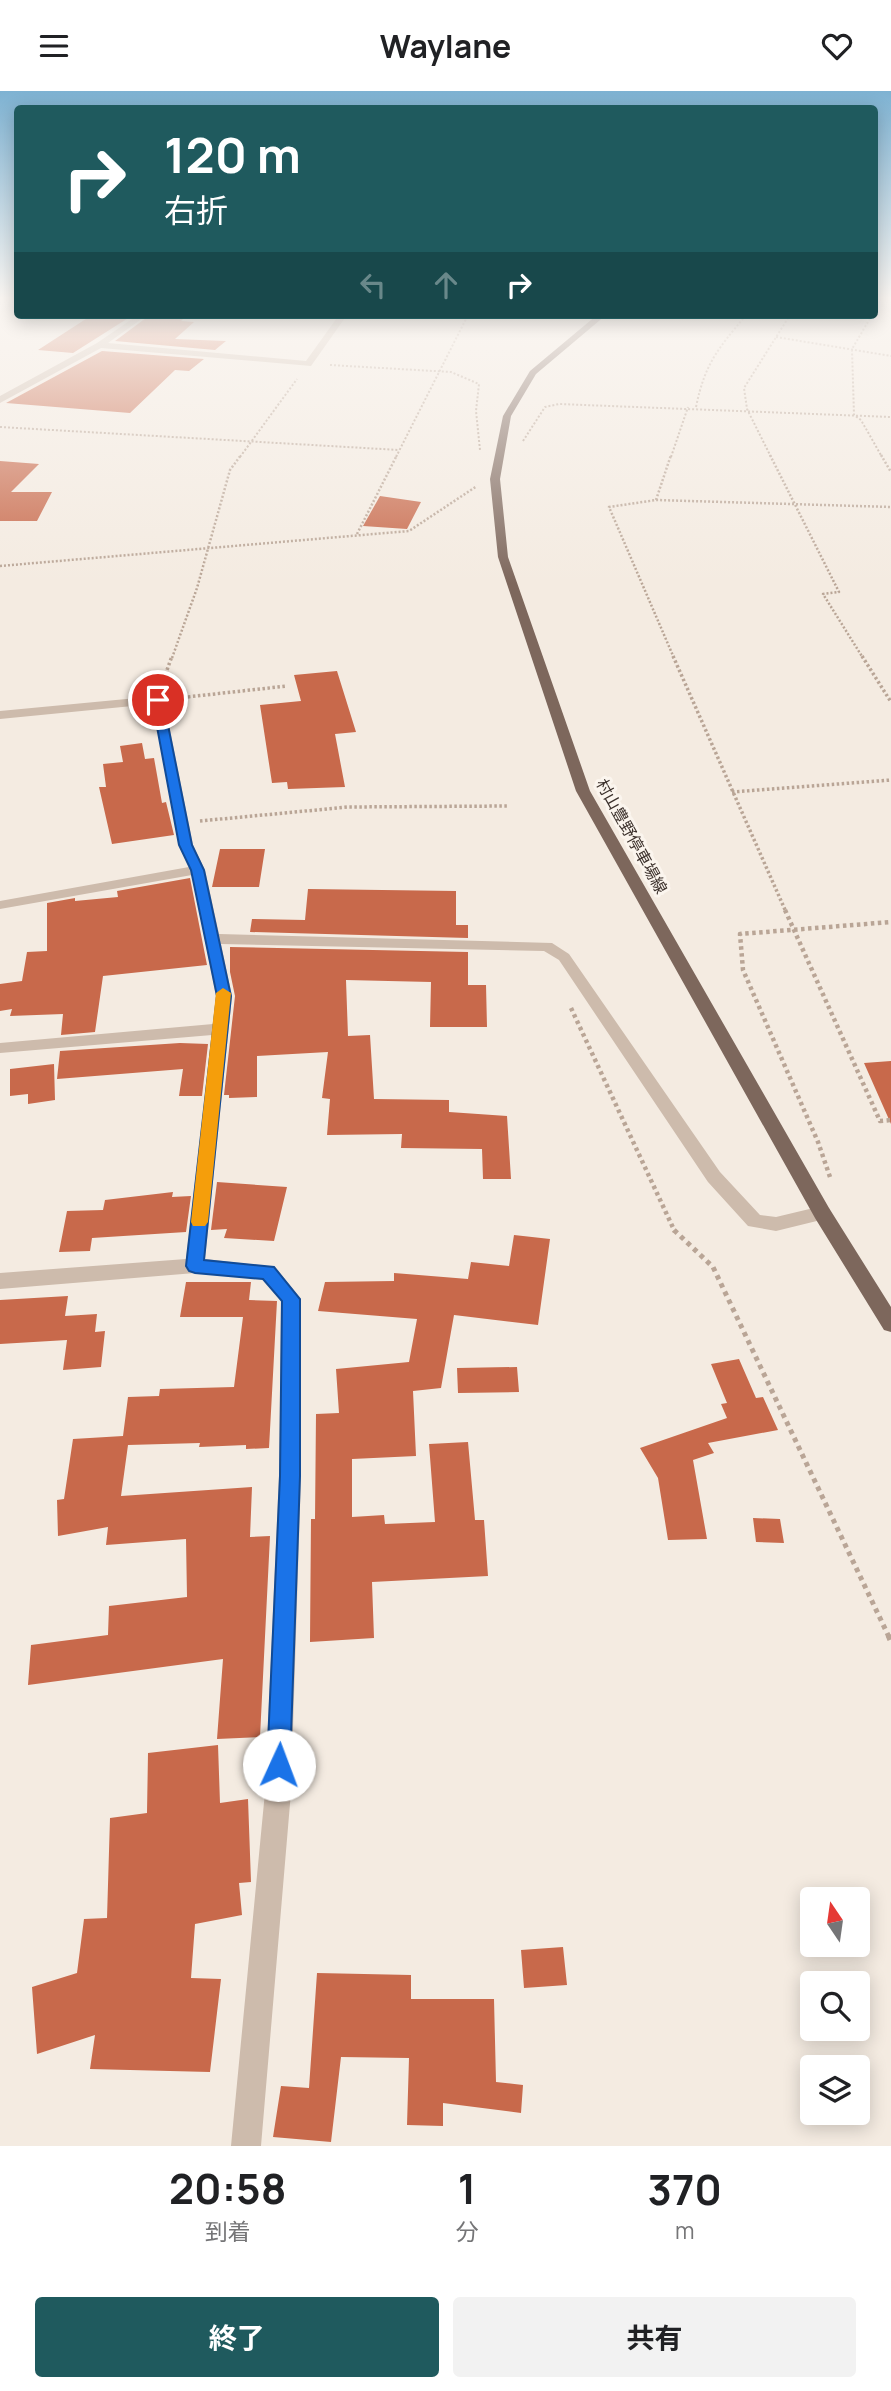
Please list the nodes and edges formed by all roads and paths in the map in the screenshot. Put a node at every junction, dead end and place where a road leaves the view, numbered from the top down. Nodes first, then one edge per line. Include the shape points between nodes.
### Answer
1 (287, 393) edge
2 (427, 393) edge
3 (479, 393) edge
4 (520, 393) edge
5 (699, 393) edge
6 (745, 393) edge
7 (853, 393) edge
8 (688, 407) junction
9 (696, 407) junction
10 (747, 409) junction
11 (854, 415) junction
12 (891, 417) edge
13 (0, 426) edge
14 (251, 441) junction
15 (399, 450) junction
16 (891, 472) edge
17 (495, 476) junction
18 (656, 500) junction
19 (795, 505) junction
20 (891, 507) edge
21 (356, 534) junction
22 (209, 546) junction
23 (0, 565) edge
24 (287, 686) dead end
25 (158, 700) junction
26 (891, 702) edge
27 (0, 715) edge
28 (891, 780) edge
29 (732, 792) junction
30 (506, 806) dead end
31 (181, 822) junction
32 (198, 870) junction
33 (0, 905) edge
34 (891, 922) edge
35 (794, 929) junction
36 (213, 939) junction
37 (567, 999) dead end
38 (220, 1028) junction
39 (0, 1048) edge
40 (891, 1120) edge
41 (822, 1213) junction
42 (195, 1266) junction
43 (0, 1281) edge
44 (891, 1324) edge
45 (891, 1640) edge
46 (246, 2146) edge

1 - 14 path
2 - 15 path
3 - 17 path via 477,437 484,468
4 - 17 main road, 村山豊野停車場線 via 507,416
5 - 9 path
6 - 10 path
7 - 11 path
8 - 9 path
8 - 17 path via 550,405 507,468
8 - 18 path
9 - 10 path
10 - 11 path
10 - 19 path
11 - 12 path
11 - 16 path
13 - 14 path
14 - 15 path
14 - 22 path via 230,470
15 - 21 path
17 - 21 path via 446,502 409,531
17 - 41 main road, 村山豊野停車場線 via 503,557 583,791
18 - 19 path
18 - 29 path via 609,507
19 - 20 path
19 - 26 path via 839,592 823,594
21 - 22 path
22 - 23 path
22 - 25 path
24 - 25 path
25 - 27 street
25 - 31 street
28 - 29 path
29 - 35 path
30 - 31 path via 348,807
31 - 32 street
32 - 33 street
32 - 36 street
34 - 35 path
35 - 40 path via 880,1121
35 - 41 path via 740,934 743,970 835,1190
36 - 38 street via 224,996
36 - 41 street via 547,946 564,957 714,1177 755,1221 776,1224
37 - 45 path via 677,1234 713,1267
38 - 39 street
38 - 42 street
41 - 44 main road, 村山豊野停車場線
42 - 43 street
42 - 46 street via 268,1272 291,1299 290,1476 278,1792

